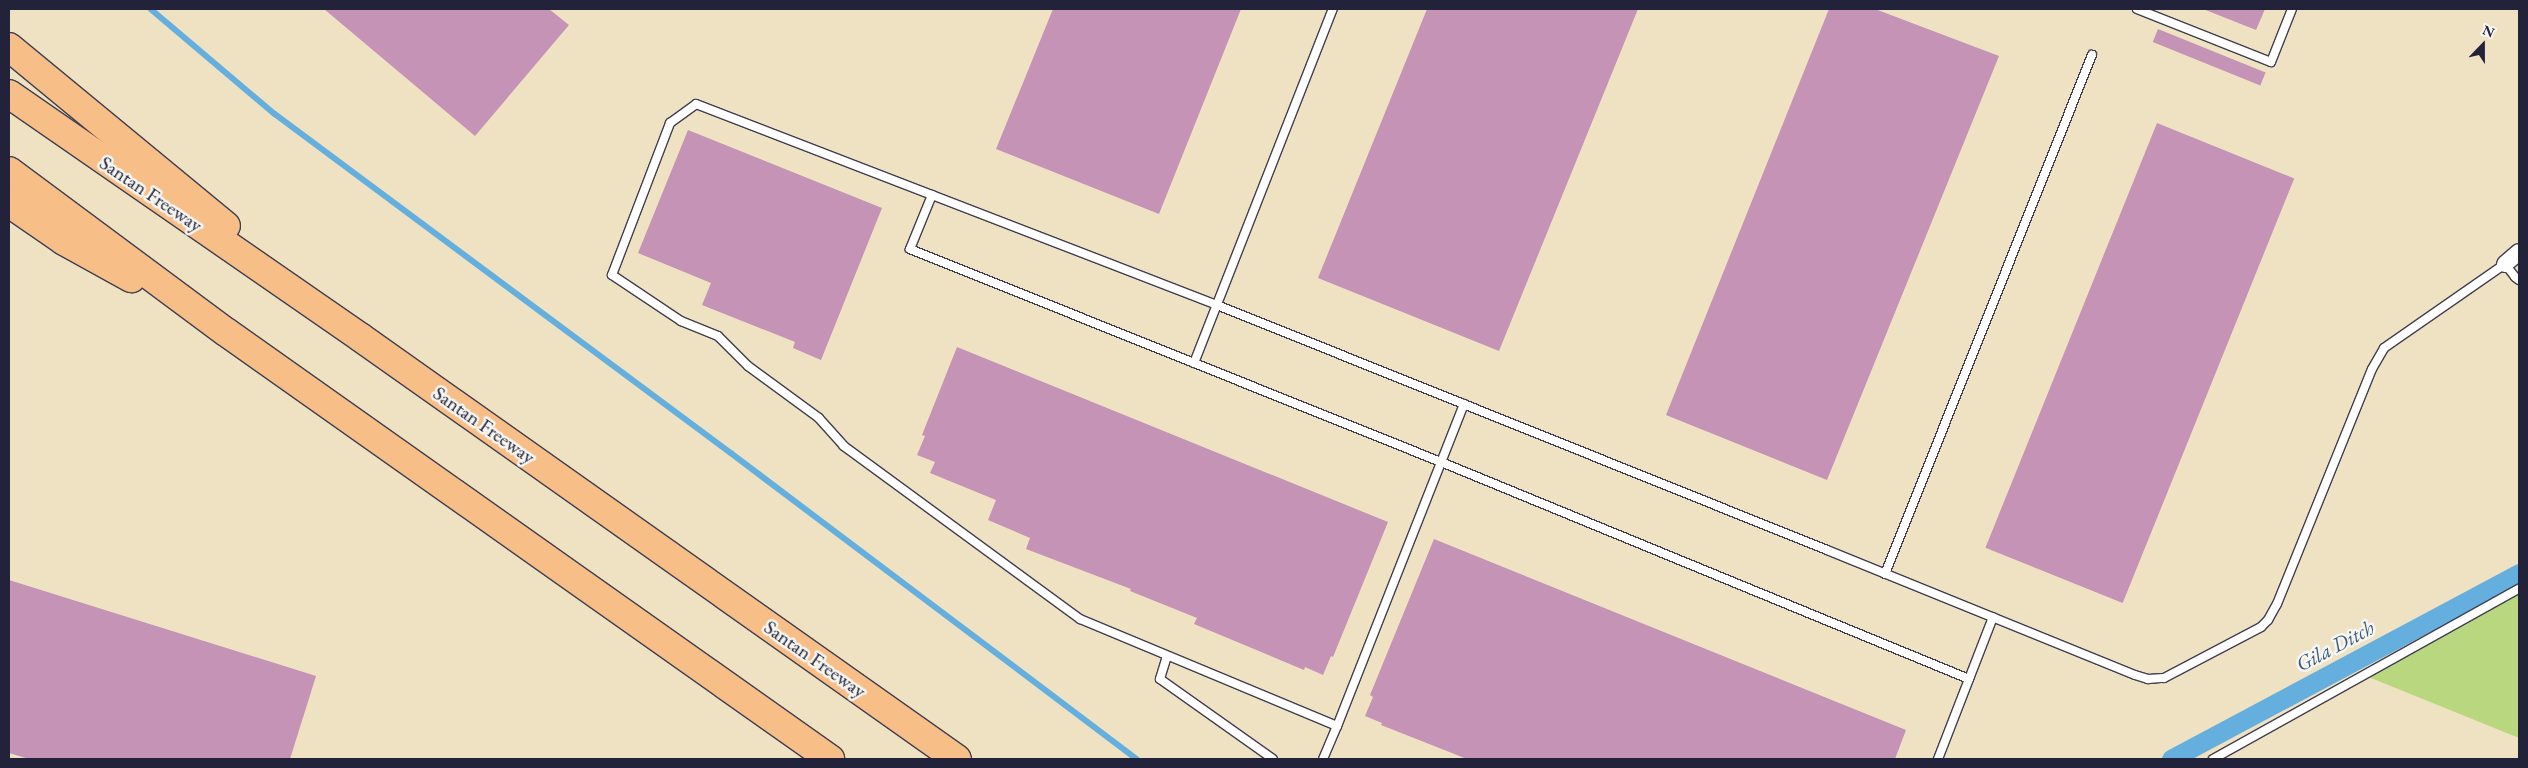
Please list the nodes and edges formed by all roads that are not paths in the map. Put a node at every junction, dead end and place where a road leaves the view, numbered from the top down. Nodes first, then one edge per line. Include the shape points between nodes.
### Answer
1 (1333, 9) edge
2 (2137, 9) edge
3 (2292, 9) edge
4 (9, 47) edge
5 (2092, 55) dead end
6 (9, 94) edge
7 (9, 171) edge
8 (932, 195) junction
9 (9, 202) edge
10 (2519, 252) edge
11 (2505, 264) junction
12 (2519, 280) edge
13 (1217, 305) junction
14 (226, 332) junction
15 (360, 337) junction
16 (1194, 363) junction
17 (1464, 404) junction
18 (1441, 462) junction
19 (1885, 574) junction
20 (2519, 589) edge
21 (1993, 617) junction
22 (1167, 656) junction
23 (1969, 679) junction
24 (1337, 726) junction
25 (830, 759) edge
26 (957, 759) edge
27 (1273, 759) edge
28 (1323, 759) edge
29 (1938, 759) edge
30 (2213, 759) edge

1 - 13 lane
2 - 3 lane via 2271,62
4 - 15 highway
5 - 19 lane
6 - 15 highway, Santan Freeway
7 - 14 highway
8 - 13 lane
8 - 16 lane via 910,249
8 - 22 lane via 696,104 670,123 612,275 681,321 718,336 748,366 819,418 844,446 1080,620
9 - 14 highway via 64,240
10 - 11 street
11 - 12 lane
11 - 21 lane via 2390,344 2378,356 2277,604 2262,627 2164,678 2148,679
13 - 16 lane
13 - 17 lane
14 - 25 highway
15 - 26 highway, Santan Freeway
16 - 18 lane
17 - 18 lane
17 - 19 lane
18 - 23 lane
18 - 24 lane
19 - 21 lane
20 - 30 lane
21 - 23 lane
22 - 24 lane
22 - 27 lane via 1160,679
23 - 29 lane
24 - 28 lane

